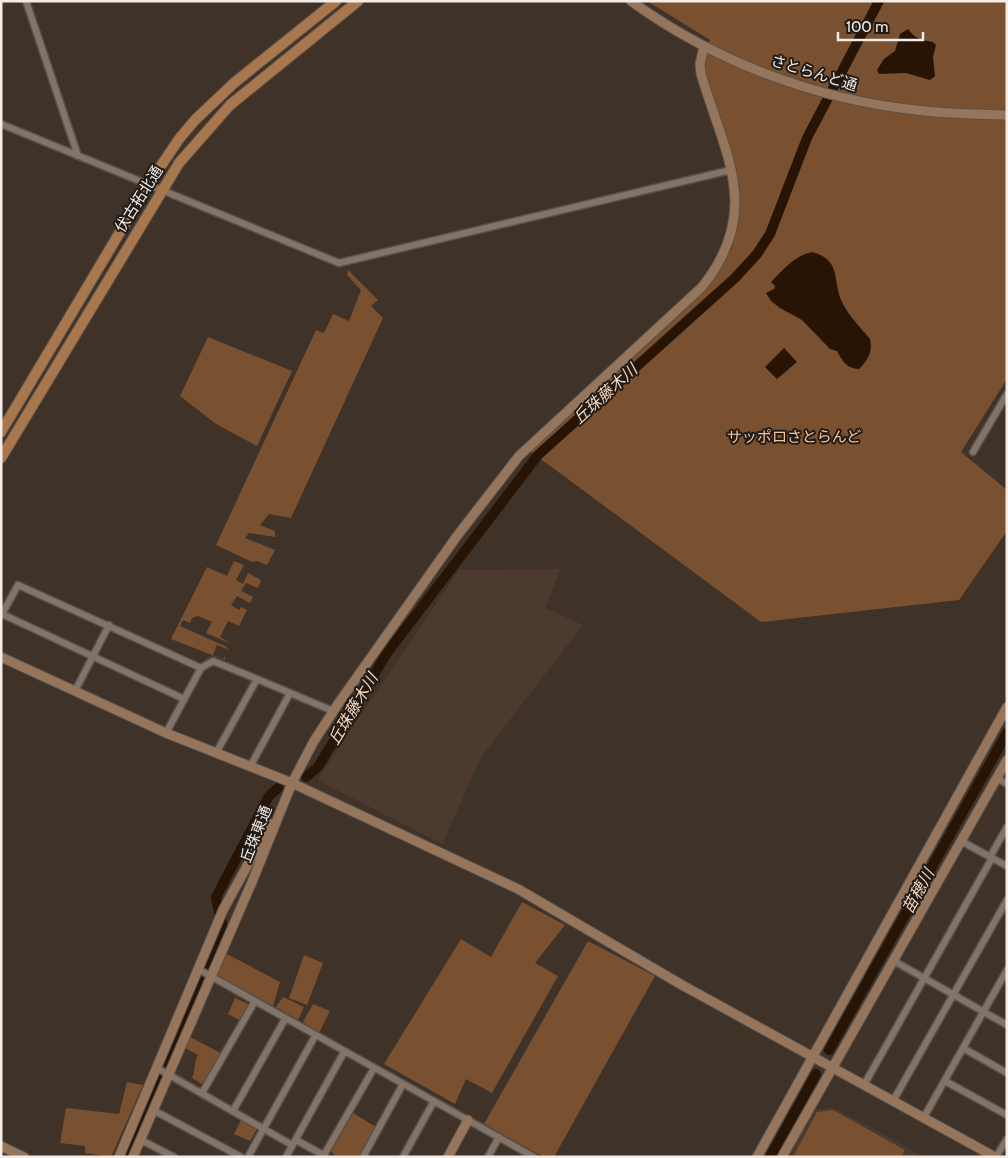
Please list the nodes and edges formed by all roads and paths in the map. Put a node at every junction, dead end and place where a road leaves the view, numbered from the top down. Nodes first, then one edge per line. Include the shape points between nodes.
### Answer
1 (26, 1) edge
2 (336, 1) edge
3 (358, 1) edge
4 (631, 1) edge
5 (704, 46) junction
6 (1007, 115) edge
7 (1, 124) edge
8 (78, 156) junction
9 (731, 170) junction
10 (148, 185) junction
11 (160, 190) junction
12 (1007, 394) edge
13 (1, 432) edge
14 (973, 452) dead end
15 (1, 458) edge
16 (2, 615) edge
17 (109, 625) junction
18 (1, 656) edge
19 (93, 656) junction
20 (200, 668) junction
21 (257, 679) junction
22 (75, 691) junction
23 (290, 693) junction
24 (184, 699) junction
25 (1007, 707) edge
26 (333, 711) junction
27 (166, 733) junction
28 (216, 753) junction
29 (1007, 760) edge
30 (251, 765) junction
31 (996, 778) junction
32 (292, 783) junction
33 (1007, 784) edge
34 (284, 800) junction
35 (1007, 827) edge
36 (961, 841) junction
37 (991, 857) junction
38 (1007, 866) edge
39 (1007, 900) edge
40 (894, 961) junction
41 (198, 969) junction
42 (1007, 970) edge
43 (212, 976) junction
44 (924, 978) junction
45 (954, 995) junction
46 (255, 1001) junction
47 (983, 1012) junction
48 (285, 1019) junction
49 (1007, 1025) edge
50 (315, 1036) junction
51 (963, 1048) junction
52 (344, 1052) junction
53 (813, 1057) junction
54 (832, 1067) junction
55 (157, 1068) junction
56 (374, 1068) junction
57 (1007, 1073) edge
58 (168, 1074) junction
59 (945, 1081) junction
60 (402, 1084) junction
61 (864, 1085) junction
62 (202, 1093) junction
63 (434, 1101) junction
64 (893, 1101) junction
65 (154, 1110) junction
66 (233, 1111) junction
67 (1007, 1115) edge
68 (924, 1117) junction
69 (468, 1120) junction
70 (264, 1129) junction
71 (498, 1137) junction
72 (1007, 1139) edge
73 (141, 1140) junction
74 (294, 1143) junction
75 (1, 1146) edge
76 (1, 1154) edge
77 (325, 1156) edge
78 (10, 1157) edge
79 (24, 1157) edge
80 (118, 1157) edge
81 (133, 1157) edge
82 (174, 1157) edge
83 (241, 1157) edge
84 (248, 1157) edge
85 (286, 1157) edge
86 (363, 1157) edge
87 (403, 1157) edge
88 (448, 1157) edge
89 (488, 1157) edge
90 (534, 1157) edge
91 (757, 1157) edge
92 (782, 1157) edge
93 (996, 1157) edge

1 - 8 street
2 - 10 main road, 伏古拓北通 via 214,101 179,140
3 - 11 main road, 伏古拓北通 via 230,105 196,141
4 - 5 street, さとらんど通
5 - 6 street, さとらんど通 via 749,67 837,96 917,110
5 - 9 street via 701,74
7 - 8 street
8 - 10 street
9 - 11 street via 338,263
9 - 26 street via 736,208 734,226 723,258 714,271 702,287 519,456 457,536
10 - 11 street
10 - 13 main road, 伏古拓北通
11 - 15 main road, 伏古拓北通
12 - 14 street
16 - 17 street via 18,585
16 - 19 street
17 - 19 street
17 - 20 street
18 - 22 street
19 - 22 street
19 - 24 street
20 - 21 street via 213,661
20 - 24 street
21 - 23 street
21 - 28 street
22 - 27 street
23 - 26 street
23 - 30 street
24 - 27 street
25 - 53 street
26 - 32 street
27 - 28 street
28 - 30 street
29 - 31 street
30 - 32 street
31 - 33 street
31 - 36 street
32 - 34 street
32 - 53 street via 518,889
34 - 41 street, 丘珠東通 via 223,910
34 - 43 street, 丘珠東通
35 - 37 street
36 - 37 street
36 - 40 street
37 - 38 street
37 - 44 street
39 - 45 street
40 - 44 street
40 - 54 street
41 - 43 street
41 - 55 street, 丘珠東通
42 - 47 street
43 - 46 street
43 - 58 street, 丘珠東通
44 - 45 street
44 - 61 street
45 - 47 street
45 - 64 street
46 - 48 street
46 - 62 street
47 - 49 street
47 - 51 street
48 - 50 street
48 - 66 street
50 - 52 street
50 - 70 street
51 - 57 street
51 - 59 street
52 - 56 street
52 - 74 street
53 - 54 street
53 - 91 street
54 - 61 street
54 - 92 street
55 - 58 street
55 - 80 street, 丘珠東通
56 - 60 street
56 - 77 street
58 - 62 street
58 - 65 street, 丘珠東通
59 - 67 street
59 - 68 street
60 - 63 street
60 - 86 street
61 - 64 street
62 - 66 street
63 - 69 street
63 - 87 street
64 - 68 street
65 - 73 street, 丘珠東通
65 - 83 street
66 - 70 street
68 - 93 street
69 - 71 street
69 - 88 street
70 - 74 street
70 - 84 street
71 - 89 street
71 - 90 street
72 - 93 street
73 - 81 street, 丘珠東通
73 - 82 street
74 - 77 street
74 - 85 street
75 - 79 street
76 - 78 street

